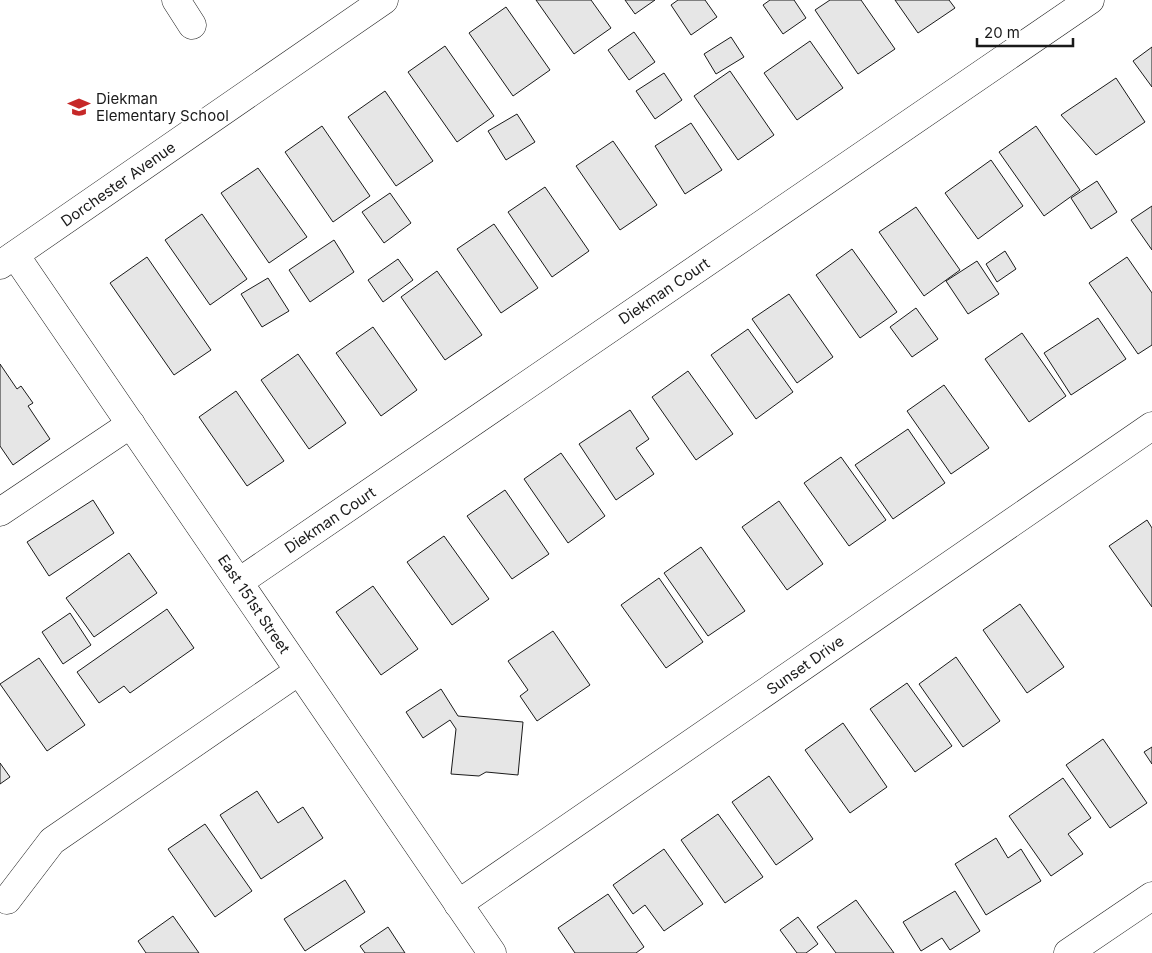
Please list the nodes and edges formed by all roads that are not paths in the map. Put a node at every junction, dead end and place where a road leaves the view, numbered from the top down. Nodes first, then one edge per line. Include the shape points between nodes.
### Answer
1 (176, 0) edge
2 (384, 0) edge
3 (1090, 0) edge
4 (192, 25) dead end
5 (8, 260) edge
6 (131, 424) junction
7 (1152, 426) edge
8 (0, 512) edge
9 (239, 582) junction
10 (299, 670) junction
11 (1152, 896) edge
12 (6, 900) dead end
13 (458, 904) junction
14 (492, 953) edge
15 (1068, 953) edge

1 - 4 street
2 - 5 street, Dorchester Avenue
3 - 9 street, Diekman Court
5 - 6 street, East 151st Street
6 - 8 street
6 - 9 street, East 151st Street
7 - 13 street, Sunset Drive
9 - 10 street, East 151st Street
10 - 12 street via 52,841
10 - 13 street, East 151st Street
11 - 15 street
13 - 14 street, East 151st Street

